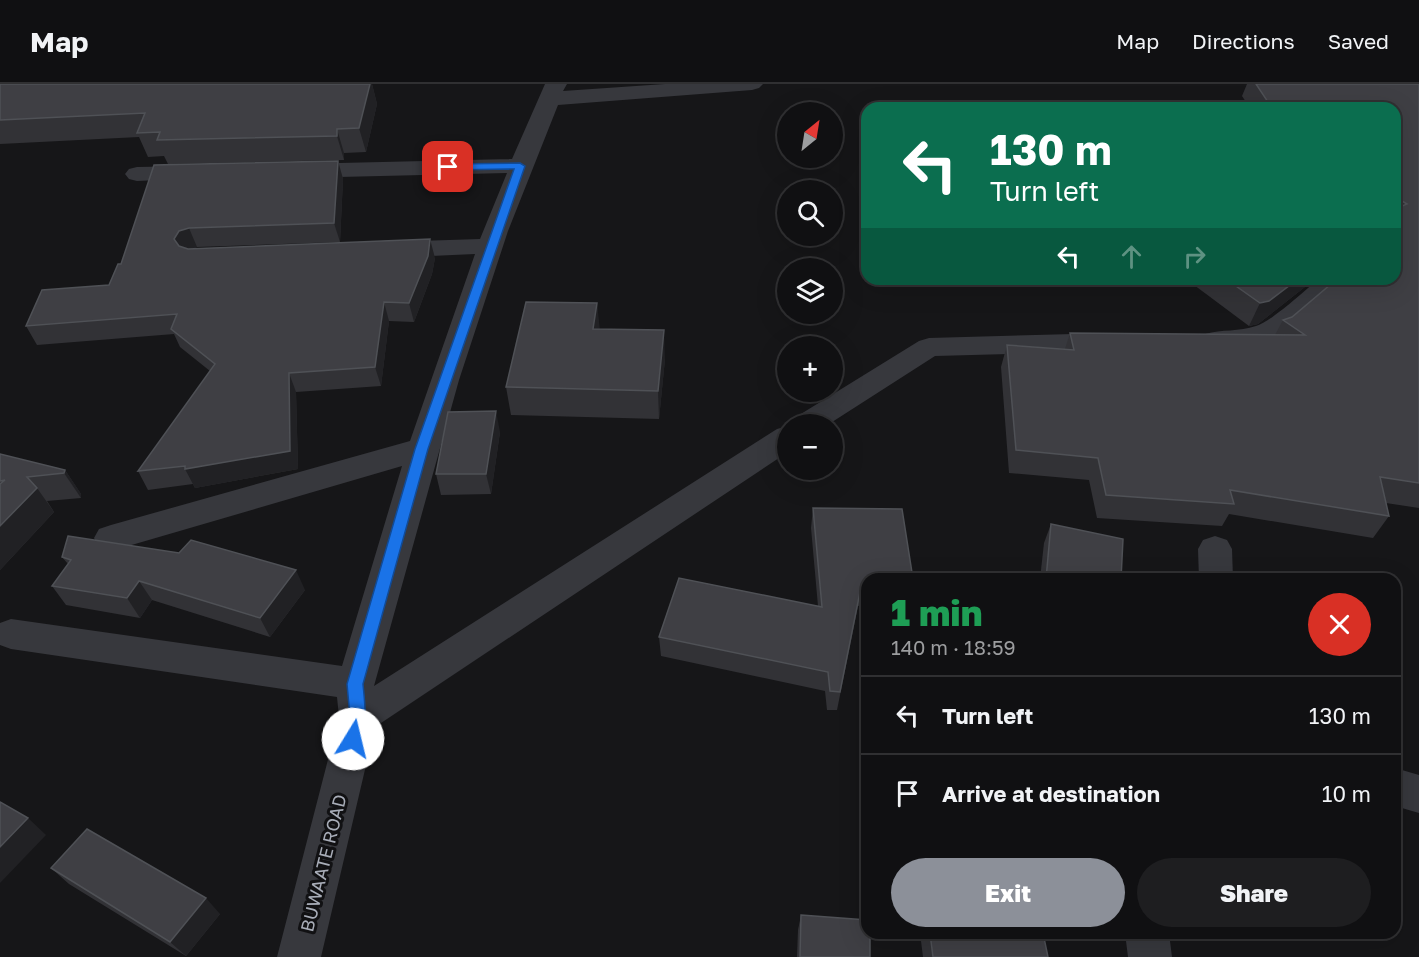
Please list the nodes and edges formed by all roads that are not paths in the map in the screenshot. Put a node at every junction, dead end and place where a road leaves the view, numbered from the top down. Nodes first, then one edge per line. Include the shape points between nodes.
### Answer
1 (752, 84) edge
2 (553, 92) edge
3 (520, 166) junction
4 (280, 171) edge
5 (220, 172) edge
6 (137, 174) dead end
7 (490, 246) junction
8 (361, 251) edge
9 (1328, 285) edge
10 (1192, 341) edge
11 (1134, 342) edge
12 (823, 414) edge
13 (777, 444) edge
14 (421, 449) junction
15 (111, 538) dead end
16 (11, 634) dead end
17 (357, 701) junction
18 (1401, 789) edge
19 (1419, 794) edge
20 (1148, 939) edge
21 (299, 957) edge
22 (1150, 957) edge

1 - 2 street
2 - 3 street, BUWAATE ROAD
3 - 4 street
3 - 7 street, BUWAATE ROAD
5 - 6 street
7 - 8 street
7 - 14 street, BUWAATE ROAD
9 - 10 street via 1269,332 1239,340
11 - 12 street via 929,347
13 - 17 street
14 - 15 street
14 - 17 street, BUWAATE ROAD
16 - 17 street
17 - 21 street, BUWAATE ROAD
18 - 19 street
20 - 22 street

